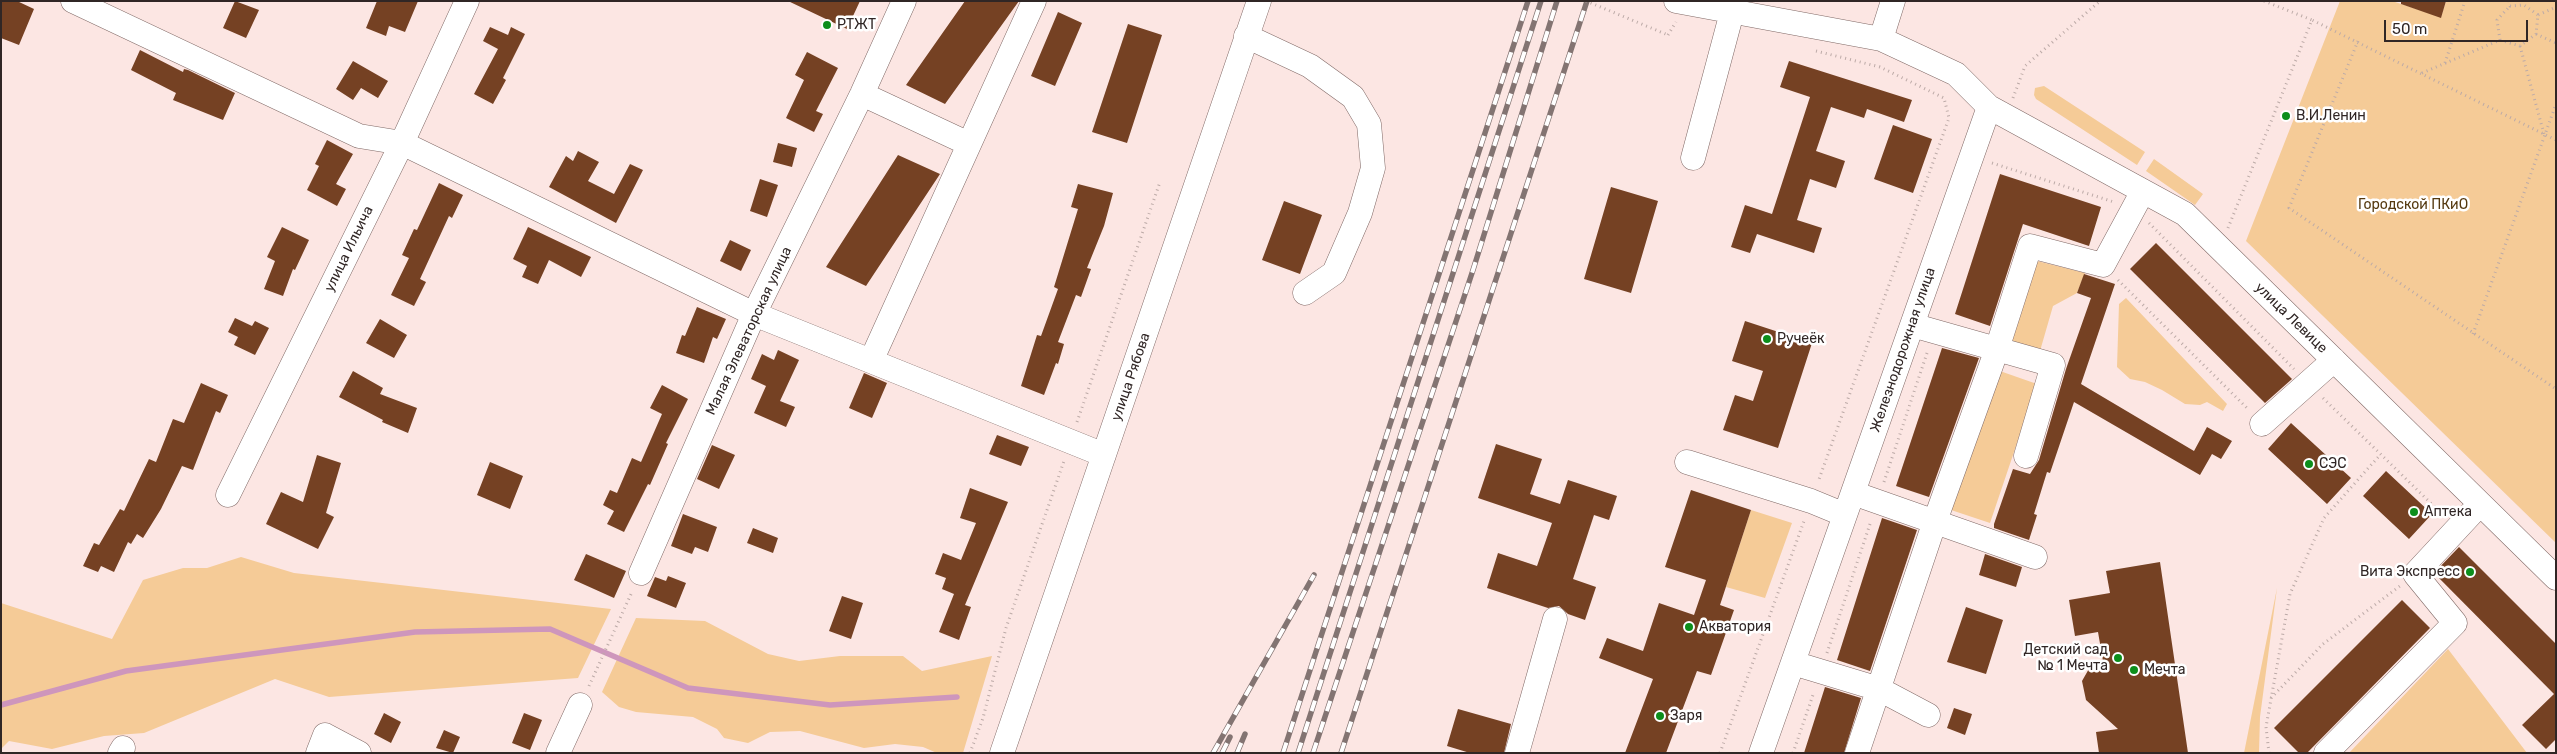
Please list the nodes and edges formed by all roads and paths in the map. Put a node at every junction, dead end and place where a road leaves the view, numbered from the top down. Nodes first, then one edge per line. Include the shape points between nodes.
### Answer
1 (73, 1) edge
2 (468, 1) edge
3 (904, 1) edge
4 (1034, 1) edge
5 (1259, 1) edge
6 (1586, 1) edge
7 (1676, 1) edge
8 (1893, 1) edge
9 (2100, 1) edge
10 (2264, 1) edge
11 (2465, 1) edge
12 (2509, 1) edge
13 (2510, 6) junction
14 (1734, 7) edge
15 (2556, 7) edge
16 (2538, 15) junction
17 (2312, 20) junction
18 (2536, 34) junction
19 (1668, 35) dead end
20 (1246, 36) junction
21 (1881, 39) junction
22 (2500, 40) junction
23 (2358, 41) junction
24 (2556, 42) edge
25 (2520, 46) junction
26 (1814, 50) dead end
27 (2444, 64) junction
28 (2422, 73) junction
29 (862, 94) junction
30 (2556, 104) edge
31 (1998, 112) junction
32 (2544, 134) junction
33 (2556, 140) edge
34 (402, 143) junction
35 (969, 144) junction
36 (1994, 153) dead end
37 (1694, 158) dead end
38 (1991, 162) junction
39 (1988, 172) dead end
40 (1160, 182) dead end
41 (2139, 199) junction
42 (2226, 232) dead end
43 (2103, 265) junction
44 (1305, 293) dead end
45 (754, 314) junction
46 (1923, 328) junction
47 (2474, 334) junction
48 (1997, 349) junction
49 (2334, 360) junction
50 (871, 361) junction
51 (2309, 383) junction
52 (2556, 389) edge
53 (2262, 424) joint
54 (1071, 441) junction
55 (1104, 455) junction
56 (2380, 455) junction
57 (2026, 456) dead end
58 (1687, 462) dead end
59 (228, 495) dead end
60 (1878, 500) junction
61 (1811, 501) junction
62 (1849, 504) junction
63 (2480, 504) junction
64 (1936, 521) junction
65 (2457, 529) junction
66 (2035, 557) dead end
67 (640, 573) joint
68 (2415, 574) junction
69 (2556, 578) edge
70 (1555, 619) dead end
71 (1793, 663) junction
72 (599, 664) dead end
73 (1820, 672) junction
74 (1879, 689) junction
75 (2271, 698) junction
76 (580, 705) dead end
77 (1928, 715) dead end
78 (322, 744) edge
79 (359, 753) edge
80 (558, 753) edge
81 (970, 753) edge
82 (1002, 753) edge
83 (1517, 753) edge
84 (1720, 753) edge
85 (1762, 753) edge
86 (1793, 753) edge
87 (1857, 753) edge
88 (2270, 753) edge
89 (2326, 753) edge

1 - 34 street via 360,136
2 - 34 street, улица Ильича
3 - 29 street, Малая Элеваторская улица
4 - 35 street
5 - 20 street, улица Рябова
6 - 19 path, bridge
7 - 14 street
8 - 21 street
9 - 31 path via 2025,66
10 - 17 path
11 - 27 path
12 - 13 path
13 - 16 path via 2524,5
13 - 22 path via 2497,20
14 - 21 street
14 - 37 street
15 - 16 path
16 - 18 path
17 - 23 path
17 - 42 path
18 - 24 path
18 - 25 path
20 - 44 street via 1310,66 1353,97 1369,124 1373,168 1360,213 1334,272
20 - 55 street, улица Рябова
21 - 31 street via 1956,74
22 - 25 path
22 - 27 path
23 - 28 path
23 - 47 path via 2289,208
25 - 32 path
26 - 61 path via 1880,68 1944,98 1949,118
27 - 28 path
28 - 32 path
29 - 35 street
29 - 45 street, Малая Элеваторская улица
30 - 32 path
31 - 41 street, улица Левице
31 - 46 street, Железнодорожная улица
32 - 33 path
32 - 47 path
34 - 45 street
34 - 59 street, улица Ильича
35 - 50 street
36 - 38 path
38 - 39 path
38 - 41 path
40 - 54 path
41 - 43 street
41 - 49 street, улица Левице via 2185,214
41 - 51 path
43 - 48 street via 2030,246
43 - 53 path
45 - 50 street
45 - 67 street, Малая Элеваторская улица
46 - 48 street
46 - 60 path
46 - 62 street, Железнодорожная улица
47 - 52 path
48 - 57 street via 2054,365
48 - 64 street
49 - 51 street
49 - 63 street, улица Левице
50 - 54 street
51 - 53 street
51 - 56 path
54 - 55 street
54 - 81 path via 1006,628 983,718
55 - 82 street, улица Рябова
56 - 65 path
56 - 75 path via 2320,526 2290,594
58 - 61 street
60 - 62 street
60 - 64 street
60 - 73 path
61 - 62 street
61 - 84 path
62 - 71 street, Железнодорожная улица
63 - 65 street
63 - 69 street, улица Левице
64 - 66 street
64 - 74 street
65 - 68 street
67 - 72 path
68 - 75 path via 2323,644
68 - 89 street via 2455,623
70 - 83 street
71 - 73 street
71 - 85 street, Железнодорожная улица
73 - 74 street
73 - 86 path
74 - 77 street
74 - 87 street
75 - 88 path via 2266,727
76 - 80 street
78 - 79 street

